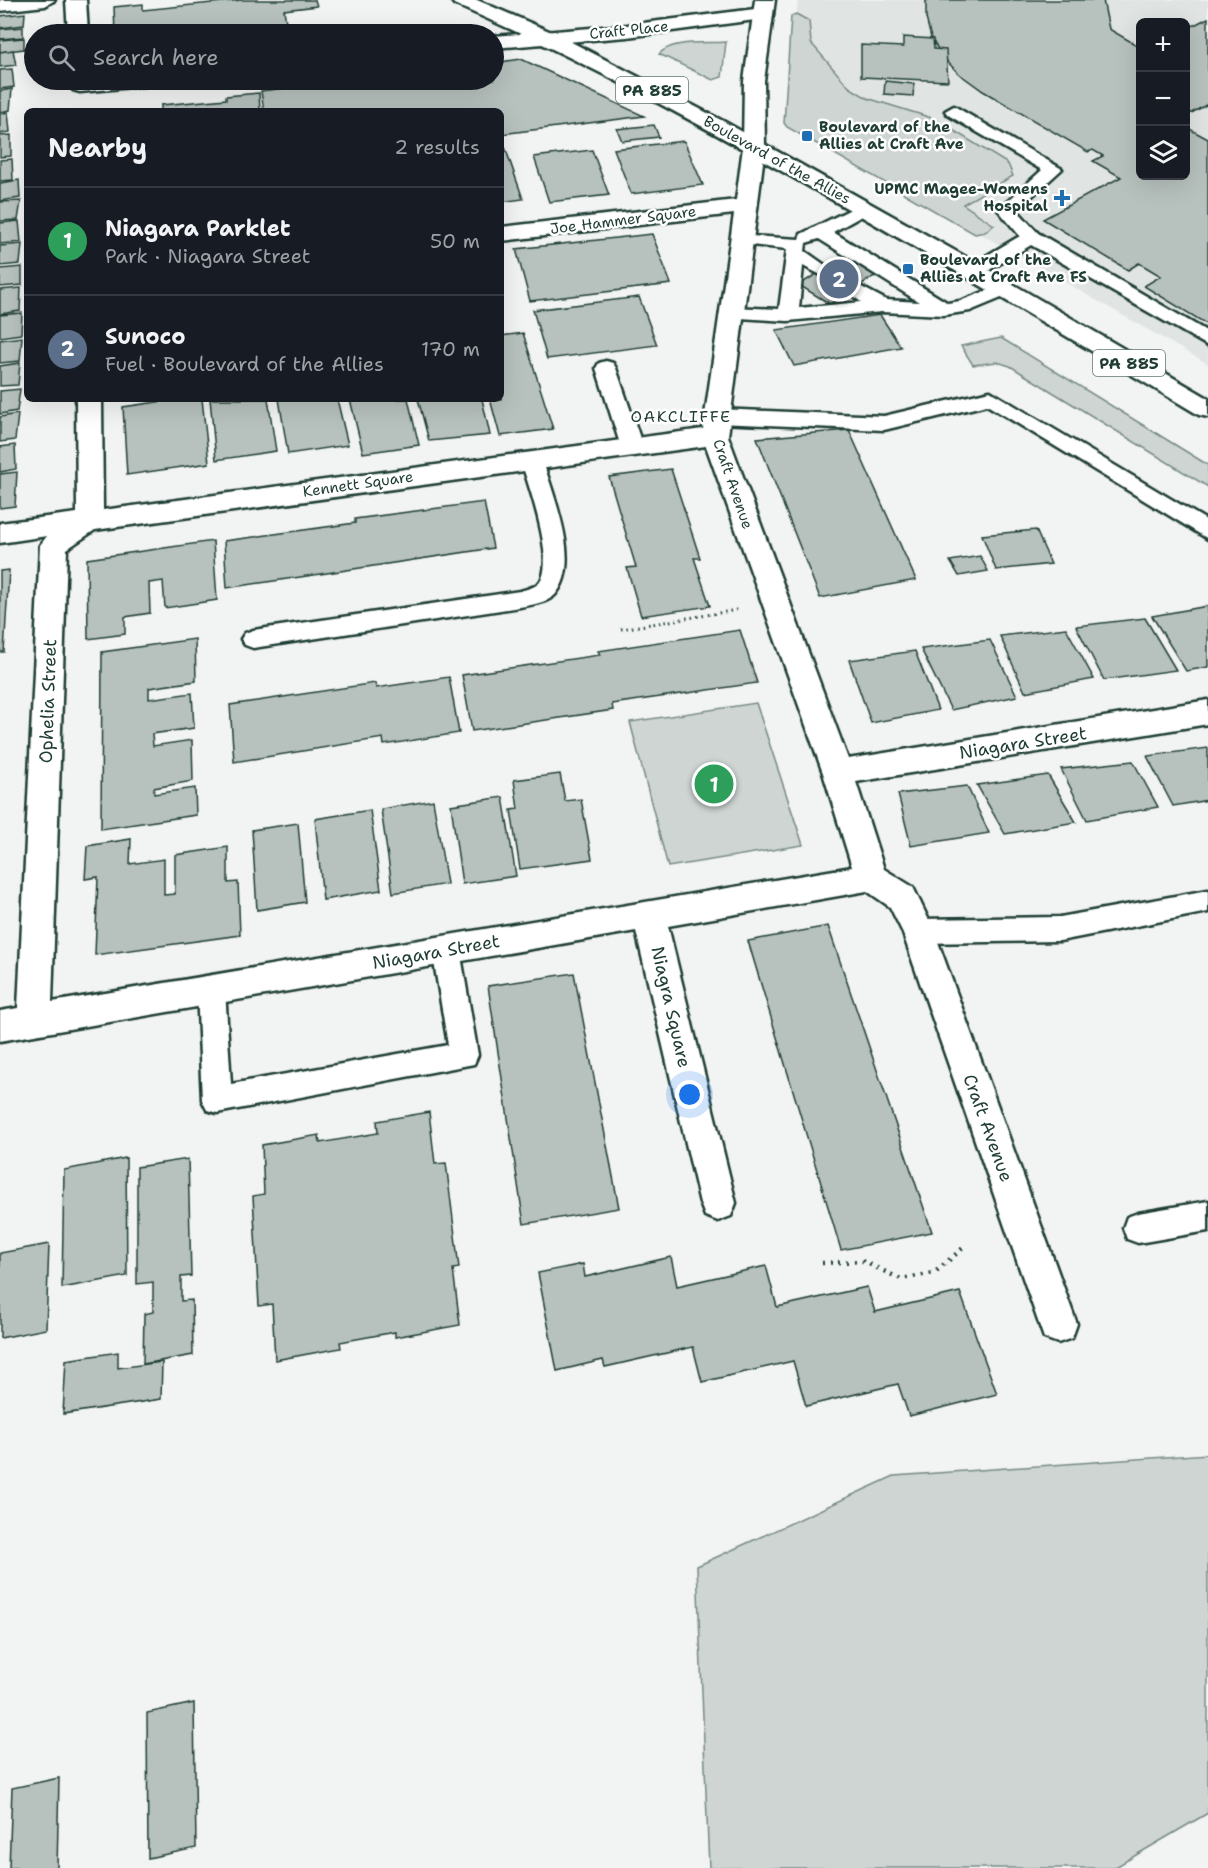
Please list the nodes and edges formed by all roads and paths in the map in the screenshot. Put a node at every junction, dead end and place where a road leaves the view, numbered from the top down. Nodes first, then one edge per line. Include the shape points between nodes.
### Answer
1 (45, 0) edge
2 (76, 0) edge
3 (461, 0) edge
4 (0, 5) edge
5 (764, 7) edge
6 (77, 24) edge
7 (549, 38) junction
8 (504, 41) edge
9 (954, 111) dead end
10 (754, 147) junction
11 (745, 206) junction
12 (863, 208) junction
13 (820, 232) junction
14 (504, 234) edge
15 (1031, 237) junction
16 (740, 239) junction
17 (796, 249) junction
18 (823, 270) dead end
19 (974, 272) junction
20 (854, 289) dead end
21 (1004, 290) junction
22 (882, 306) junction
23 (944, 309) junction
24 (731, 313) junction
25 (788, 315) junction
26 (1208, 340) edge
27 (606, 368) dead end
28 (89, 402) edge
29 (1208, 409) edge
30 (716, 426) junction
31 (632, 447) junction
32 (532, 461) junction
33 (90, 520) junction
34 (1208, 531) edge
35 (0, 533) edge
36 (741, 609) dead end
37 (621, 629) dead end
38 (253, 639) dead end
39 (1208, 712) edge
40 (838, 773) junction
41 (871, 877) junction
42 (1208, 901) edge
43 (650, 915) junction
44 (918, 931) junction
45 (446, 950) junction
46 (211, 990) junction
47 (34, 1021) junction
48 (0, 1026) edge
49 (718, 1203) dead end
50 (1208, 1215) edge
51 (1138, 1228) dead end
52 (963, 1248) dead end
53 (822, 1263) dead end
54 (1058, 1324) dead end

1 - 4 street
2 - 6 street
3 - 7 street, Boulevard of the Allies / PA 885
5 - 7 street, Craft Place via 627,31
5 - 10 street, Craft Avenue via 754,81
7 - 8 street, Craft Place
7 - 10 street, Boulevard of the Allies / PA 885
9 - 15 lane via 1053,169 1007,210
10 - 11 street, Craft Avenue
10 - 12 street, Boulevard of the Allies / PA 885
11 - 14 street, Joe Hammer Square
11 - 16 street, Craft Avenue
12 - 13 lane
12 - 19 street, Boulevard of the Allies / PA 885
13 - 17 lane
13 - 23 lane
15 - 19 lane
15 - 26 lane
16 - 17 lane
16 - 24 street, Craft Avenue
17 - 18 lane
17 - 25 lane
19 - 21 street, Boulevard of the Allies / PA 885
20 - 22 lane
21 - 23 lane via 963,307
21 - 29 street, Boulevard of the Allies / PA 885
22 - 23 lane
22 - 25 lane
24 - 25 lane
24 - 30 street, Craft Avenue
27 - 31 lane
28 - 33 street
30 - 31 street, Kennett Square
30 - 34 lane via 884,423 990,398
30 - 40 street, Craft Avenue
31 - 32 street, Kennett Square
32 - 33 street, Kennett Square
32 - 38 lane via 555,544 554,576 546,590 520,599
33 - 35 street, Kennett Square
33 - 47 street, Ophelia Street via 54,545
36 - 37 path
39 - 40 street, Niagara Street
40 - 41 street, Craft Avenue
41 - 43 street, Niagara Street
41 - 44 street, Craft Avenue via 902,897
42 - 44 lane via 1060,929
43 - 45 street, Niagara Street
43 - 49 street, Niagra Square
44 - 54 street, Craft Avenue
45 - 46 street, Niagara Street
45 - 46 lane via 464,1055 217,1100
46 - 47 street, Niagara Street
47 - 48 street, Niagara Street
50 - 51 lane
52 - 53 path via 934,1272 901,1279 862,1260

